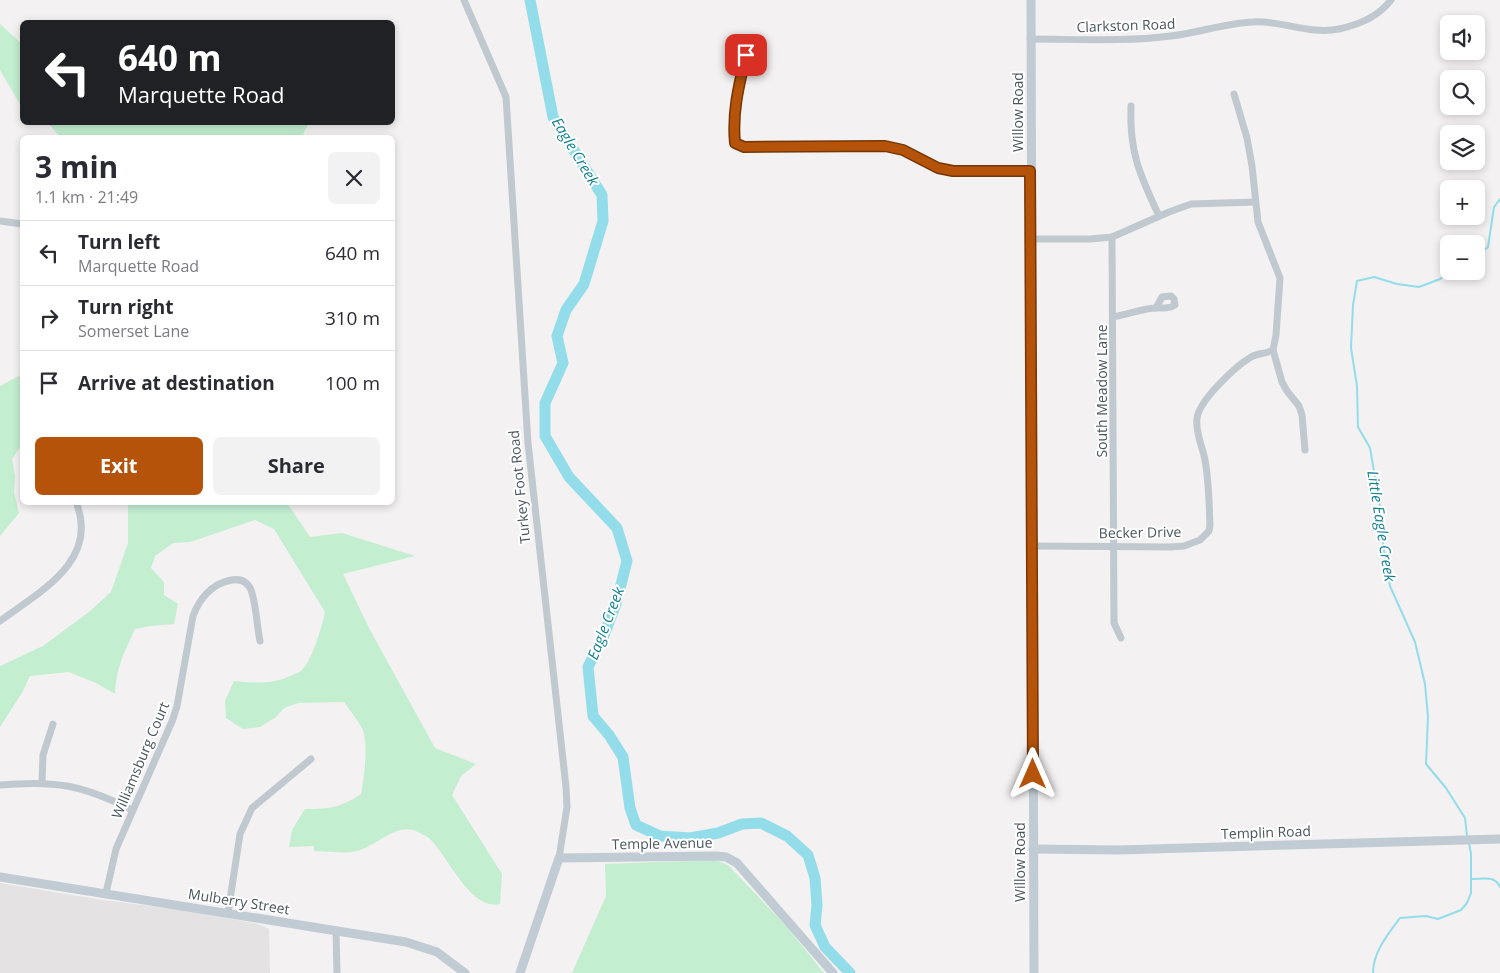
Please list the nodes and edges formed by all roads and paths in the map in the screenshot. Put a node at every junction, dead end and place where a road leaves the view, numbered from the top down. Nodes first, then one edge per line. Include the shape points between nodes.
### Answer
1 (464, 0) edge
2 (1031, 0) edge
3 (1391, 0) edge
4 (1030, 39) junction
5 (746, 55) dead end
6 (1234, 94) dead end
7 (1131, 106) dead end
8 (1030, 171) junction
9 (1255, 202) junction
10 (1159, 216) junction
11 (0, 221) edge
12 (20, 224) edge
13 (1112, 237) junction
14 (1031, 239) junction
15 (1156, 308) dead end
16 (1113, 317) junction
17 (1271, 351) junction
18 (1305, 450) dead end
19 (77, 505) edge
20 (1032, 546) junction
21 (1114, 546) junction
22 (0, 621) edge
23 (1121, 638) dead end
24 (260, 641) dead end
25 (53, 724) dead end
26 (311, 759) dead end
27 (42, 783) junction
28 (0, 785) edge
29 (132, 810) junction
30 (1500, 839) edge
31 (1033, 849) junction
32 (560, 858) junction
33 (0, 877) edge
34 (106, 893) junction
35 (228, 913) junction
36 (336, 931) junction
37 (1034, 969) edge
38 (337, 973) edge
39 (465, 973) edge
40 (520, 973) edge
41 (833, 973) edge

1 - 32 street, Turkey Foot Road via 506,97 528,443 566,787 567,807
2 - 4 street, Willow Road
3 - 4 street, Clarkston Road via 1368,19 1338,29 1313,30 1256,21 1154,38
4 - 8 street, Willow Road
5 - 8 street via 733,126 735,143 744,147 885,146 953,171
6 - 9 street via 1247,138
7 - 10 street via 1134,158
8 - 14 street, Willow Road
9 - 10 street via 1191,204
9 - 17 street via 1258,222 1280,278 1276,335
10 - 13 street
11 - 12 street
13 - 14 street
13 - 16 street, South Meadow Lane
14 - 20 street, Willow Road
15 - 16 street
16 - 21 street, South Meadow Lane
17 - 18 street via 1282,382 1299,406
17 - 21 street, Becker Drive via 1254,355 1240,364 1199,409 1196,420 1207,476 1209,531 1200,540 1184,546
19 - 22 street via 81,533 67,567 51,585
20 - 21 street, Becker Drive
20 - 31 street, Willow Road
21 - 23 street, South Meadow Lane via 1114,623
24 - 29 street, Williamsburg Court via 246,583 230,580 208,591 193,616 178,706
25 - 27 street via 43,755
26 - 35 street via 252,808 248,815 240,834
27 - 28 street
27 - 29 street via 84,790
29 - 34 street, Williamsburg Court via 116,849
30 - 31 street, Templin Road via 1118,850
31 - 37 street, Willow Road
32 - 40 street, Turkey Foot Road
32 - 41 street, Temple Avenue via 726,857 737,864
33 - 34 street, Mulberry Street
34 - 35 street, Mulberry Street
35 - 36 street, Mulberry Street
36 - 38 street
36 - 39 street, Mulberry Street via 425,947

